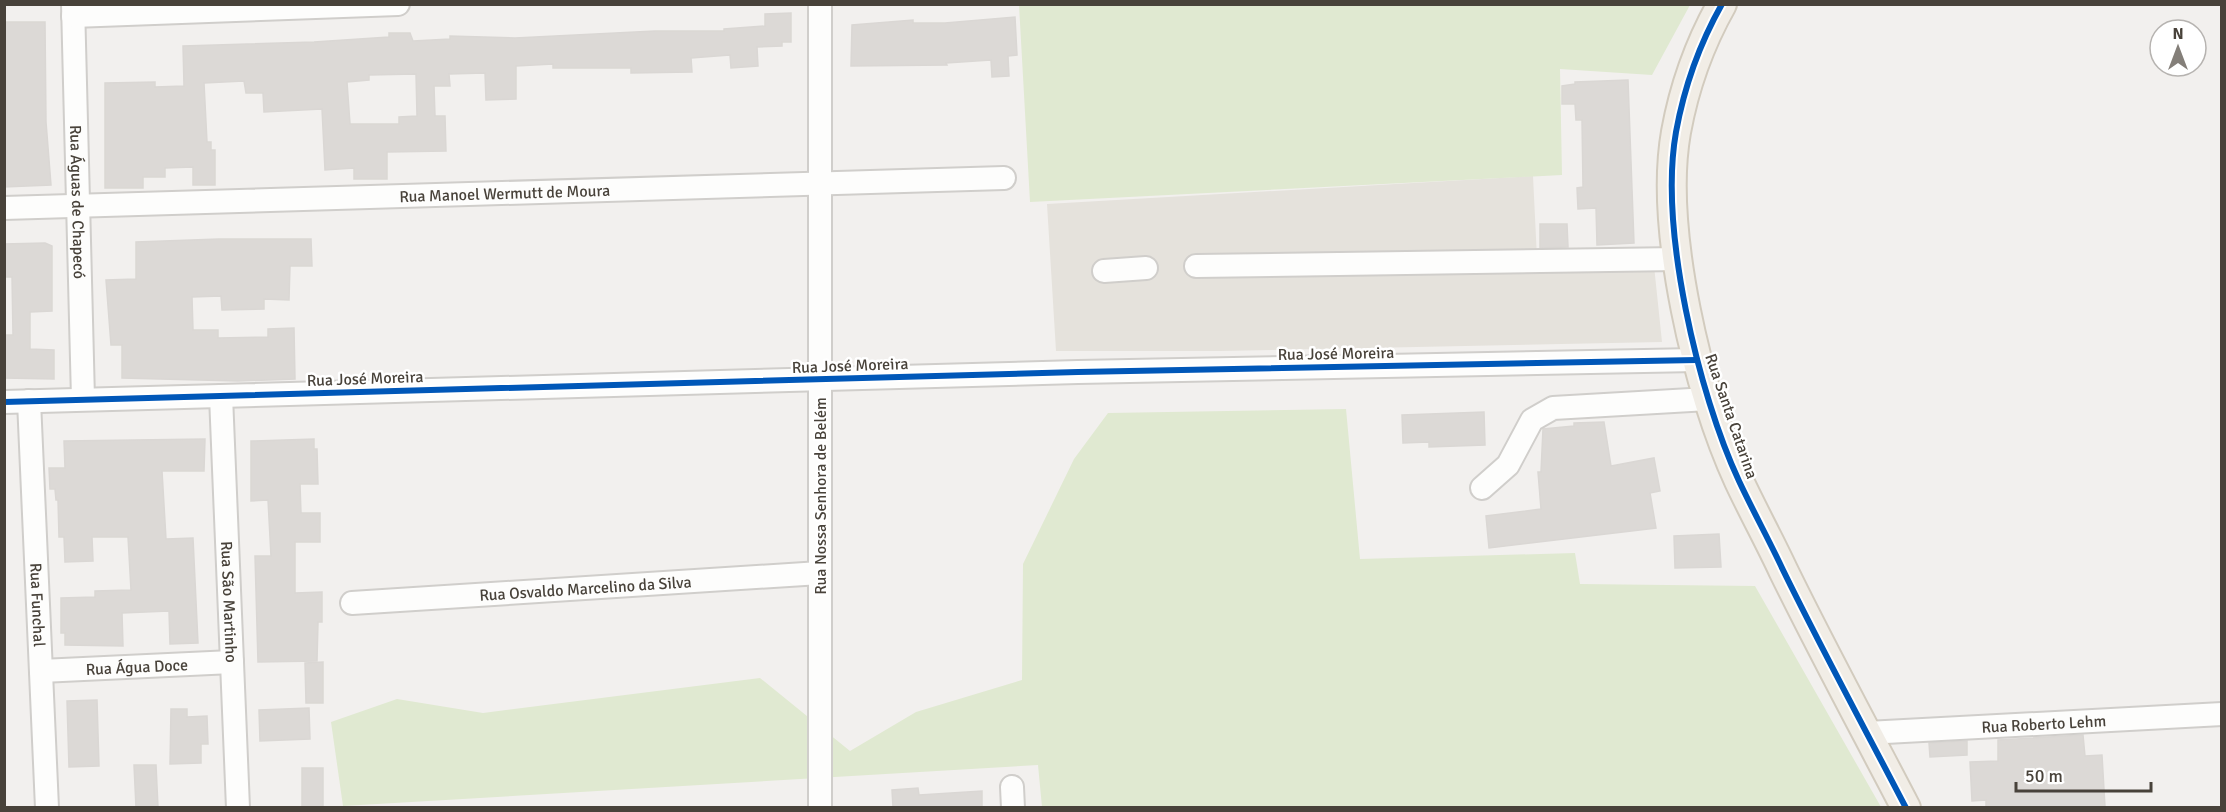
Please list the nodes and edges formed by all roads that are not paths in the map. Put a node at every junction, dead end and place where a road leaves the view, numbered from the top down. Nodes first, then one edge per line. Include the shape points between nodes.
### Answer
1 (398, 4) edge
2 (820, 4) edge
3 (1722, 4) edge
4 (73, 10) edge
5 (1004, 178) dead end
6 (821, 184) junction
7 (77, 206) junction
8 (4, 208) edge
9 (1678, 259) junction
10 (1196, 266) dead end
11 (1146, 268) dead end
12 (1104, 271) dead end
13 (1697, 360) junction
14 (820, 379) junction
15 (221, 396) junction
16 (83, 399) junction
17 (1708, 399) junction
18 (29, 401) junction
19 (4, 402) edge
20 (1482, 488) dead end
21 (820, 573) junction
22 (351, 603) dead end
23 (232, 662) junction
24 (41, 671) junction
25 (2222, 714) edge
26 (1867, 733) junction
27 (46, 807) edge
28 (238, 807) edge
29 (820, 807) edge
30 (1906, 807) edge

1 - 4 street
2 - 6 street, Rua Nossa Senhora de Belém
3 - 9 main road, Rua Santa Catarina via 1694,65 1676,132 1673,193
4 - 7 street, Rua Águas de Chapecó
5 - 6 street, Rua Manoel Wermutt de Moura
6 - 7 street, Rua Manoel Wermutt de Moura
6 - 14 street, Rua Nossa Senhora de Belém
7 - 8 street, Rua Manoel Wermutt de Moura
7 - 16 street, Rua Águas de Chapecó
9 - 10 street
9 - 13 main road, Rua Santa Catarina
11 - 12 street
13 - 14 street, Rua José Moreira
13 - 17 main road, Rua Santa Catarina
14 - 15 street, Rua José Moreira
14 - 21 street, Rua Nossa Senhora de Belém
15 - 16 street, Rua José Moreira
15 - 23 street, Rua São Martinho
16 - 18 street, Rua José Moreira
17 - 20 street via 1554,408 1532,420 1508,465
17 - 26 main road, Rua Santa Catarina via 1738,479
18 - 19 street, Rua José Moreira
18 - 24 street, Rua Funchal
21 - 22 street, Rua Osvaldo Marcelino da Silva
21 - 29 street, Rua Nossa Senhora de Belém
23 - 24 street, Rua Água Doce
23 - 28 street, Rua São Martinho
24 - 27 street, Rua Funchal
25 - 26 street, Rua Roberto Lehm
26 - 30 main road, Rua Santa Catarina

